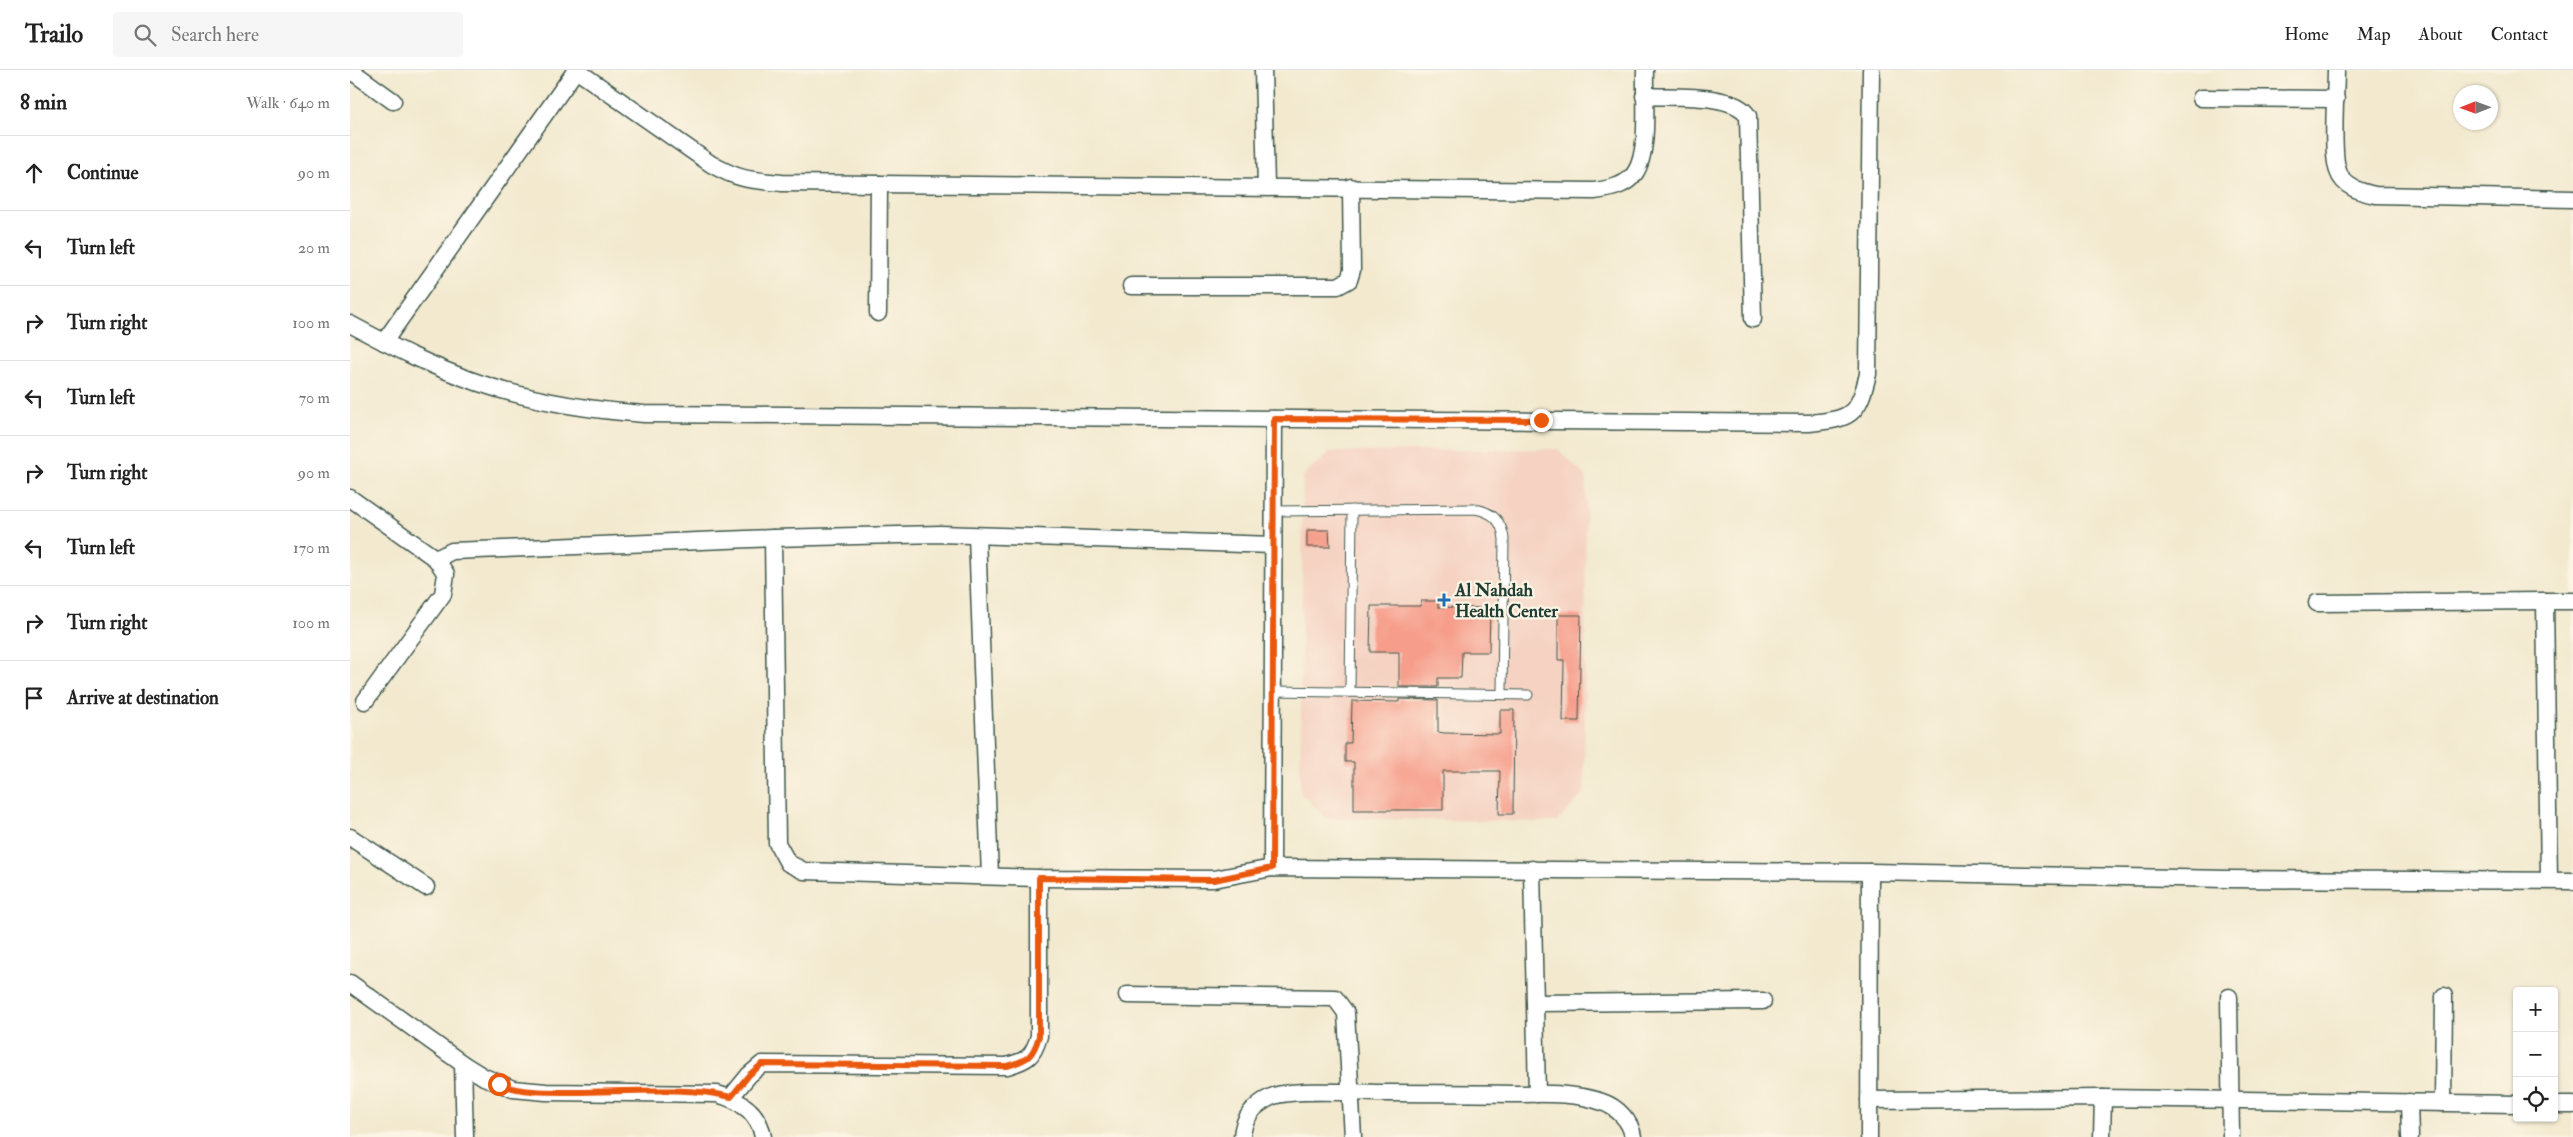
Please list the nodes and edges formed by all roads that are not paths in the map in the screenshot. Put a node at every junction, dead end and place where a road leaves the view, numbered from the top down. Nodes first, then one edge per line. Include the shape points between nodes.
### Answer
1 (350, 70) edge
2 (576, 70) edge
3 (1263, 70) edge
4 (1645, 70) edge
5 (1871, 70) edge
6 (2336, 70) edge
7 (1644, 96) junction
8 (2201, 98) dead end
9 (2336, 99) junction
10 (393, 101) dead end
11 (879, 184) junction
12 (1266, 186) junction
13 (1351, 187) junction
14 (2573, 199) edge
15 (1131, 286) dead end
16 (878, 313) dead end
17 (1753, 319) dead end
18 (350, 324) edge
19 (384, 342) junction
20 (1274, 419) junction
21 (350, 498) edge
22 (1352, 510) junction
23 (1274, 511) junction
24 (978, 536) junction
25 (773, 538) junction
26 (1274, 545) junction
27 (436, 559) junction
28 (2545, 601) junction
29 (2573, 601) edge
30 (2317, 603) dead end
31 (1273, 691) junction
32 (1350, 692) junction
33 (1502, 694) junction
34 (1528, 695) dead end
35 (366, 701) dead end
36 (350, 837) edge
37 (1272, 868) junction
38 (1532, 869) junction
39 (1870, 872) junction
40 (990, 876) junction
41 (1039, 878) junction
42 (2549, 880) junction
43 (2573, 881) edge
44 (426, 886) dead end
45 (353, 991) edge
46 (1127, 996) dead end
47 (2444, 996) dead end
48 (2229, 997) dead end
49 (1763, 1001) dead end
50 (1536, 1003) junction
51 (463, 1064) junction
52 (1351, 1092) junction
53 (1537, 1094) junction
54 (731, 1097) junction
55 (2102, 1098) junction
56 (2230, 1099) junction
57 (1869, 1100) junction
58 (2409, 1102) junction
59 (2443, 1103) junction
60 (2513, 1104) edge
61 (2558, 1105) edge
62 (2573, 1105) edge
63 (464, 1137) edge
64 (763, 1137) edge
65 (1242, 1137) edge
66 (1353, 1137) edge
67 (1633, 1137) edge
68 (1868, 1137) edge
69 (2102, 1137) edge
70 (2231, 1137) edge
71 (2410, 1137) edge

1 - 10 street
2 - 11 street via 734,177 782,183
2 - 19 street
3 - 12 street
4 - 7 street
5 - 20 street via 1868,374 1862,400 1840,420 1809,423
6 - 9 street
7 - 13 street via 1644,144 1640,163 1626,182 1611,189
7 - 17 street via 1722,100 1735,103 1748,116
8 - 9 street
9 - 14 street via 2338,171 2347,183 2361,192 2375,195
11 - 12 street
11 - 16 street
12 - 13 street
13 - 15 street via 1352,270 1349,280 1338,286
18 - 19 street
19 - 20 street via 481,384 562,405 605,411
20 - 23 street
21 - 27 street
22 - 23 lane
22 - 32 lane
22 - 33 lane via 1475,510 1492,515 1499,522 1504,539
23 - 26 street
24 - 25 street
24 - 26 street
24 - 40 street
25 - 27 street via 452,551
25 - 40 street via 778,843 788,863 804,871
26 - 31 street
27 - 35 street via 446,574 443,594
28 - 29 street
28 - 30 street
28 - 42 street
31 - 32 lane
31 - 37 street
32 - 33 lane
33 - 34 lane
36 - 44 street
37 - 38 street
37 - 41 street via 1214,880
38 - 39 street
38 - 50 street
39 - 42 street via 2228,879
39 - 57 street
40 - 41 street
41 - 54 street via 1039,1036 1034,1051 1024,1061 1007,1066 762,1064
42 - 43 street
45 - 51 street
46 - 52 street via 1335,998 1346,1013
47 - 59 street
48 - 56 street
49 - 50 street
50 - 53 street
51 - 54 street via 499,1084 526,1090 700,1092
51 - 63 street
52 - 53 street
52 - 65 street via 1273,1096 1252,1109
52 - 66 street
53 - 67 street via 1583,1097 1602,1102 1616,1109 1626,1120
54 - 64 street via 754,1114 761,1125
55 - 56 street
55 - 57 street
55 - 69 street
56 - 58 street
56 - 70 street
57 - 68 street
58 - 59 street
58 - 71 street
59 - 60 street
61 - 62 street

